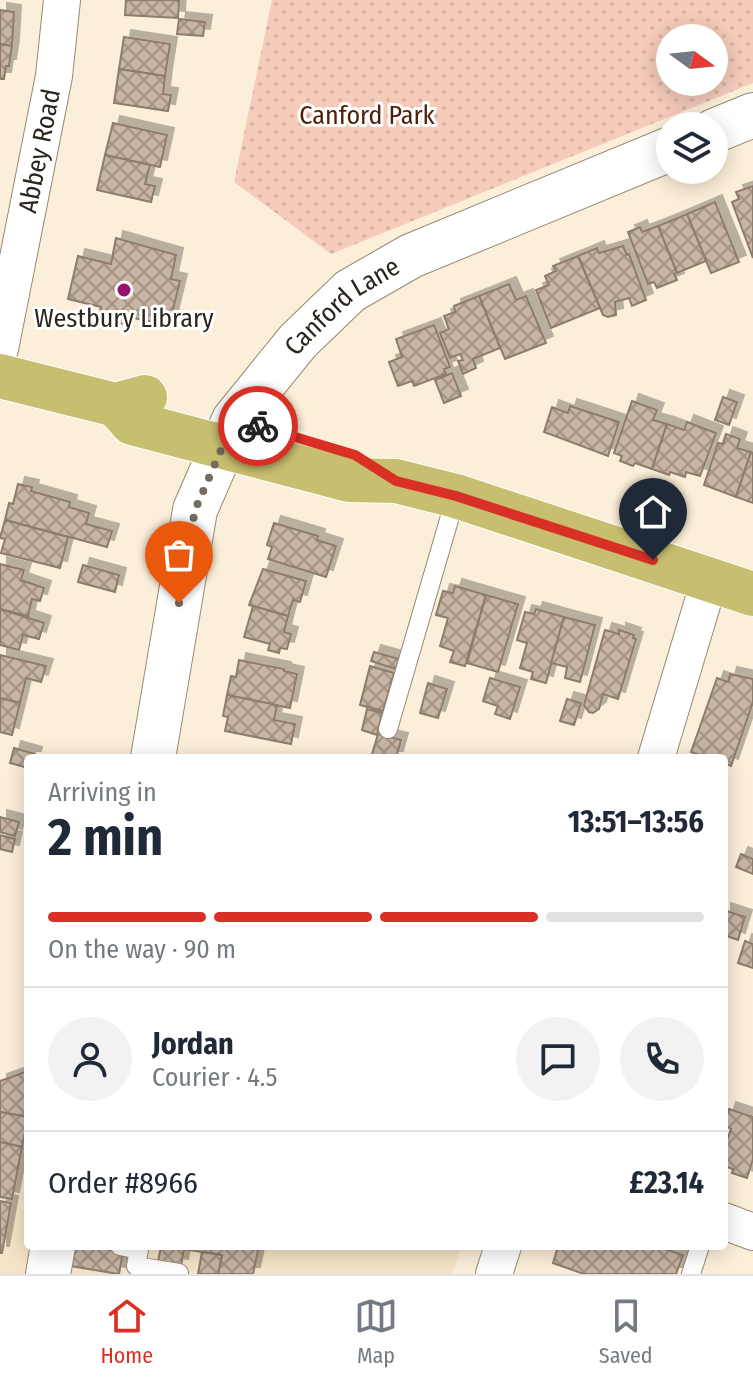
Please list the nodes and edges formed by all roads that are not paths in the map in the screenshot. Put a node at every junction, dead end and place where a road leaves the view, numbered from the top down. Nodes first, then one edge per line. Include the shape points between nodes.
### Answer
1 (62, 0) edge
2 (753, 115) edge
3 (728, 125) edge
4 (656, 155) edge
5 (0, 349) edge
6 (0, 376) edge
7 (228, 433) junction
8 (456, 496) junction
9 (710, 578) junction
10 (753, 594) edge
11 (388, 729) dead end
12 (154, 754) edge
13 (657, 754) edge
14 (728, 1223) edge
15 (753, 1232) edge
16 (52, 1250) edge
17 (139, 1250) edge
18 (502, 1250) edge
19 (699, 1250) edge
20 (179, 1273) edge
21 (48, 1274) edge
22 (494, 1274) edge
23 (691, 1274) edge

1 - 5 street, Abbey Road via 54,76
2 - 3 street
4 - 7 street, Canford Lane via 411,256 350,291 298,341
6 - 7 main road via 116,405 132,423
7 - 8 main road via 355,455 396,481
7 - 12 street, Canford Lane via 195,510
8 - 9 main road
8 - 11 lane
9 - 10 main road
9 - 13 street
14 - 15 street
16 - 21 street
17 - 20 lane via 136,1266
18 - 22 street
19 - 23 lane

